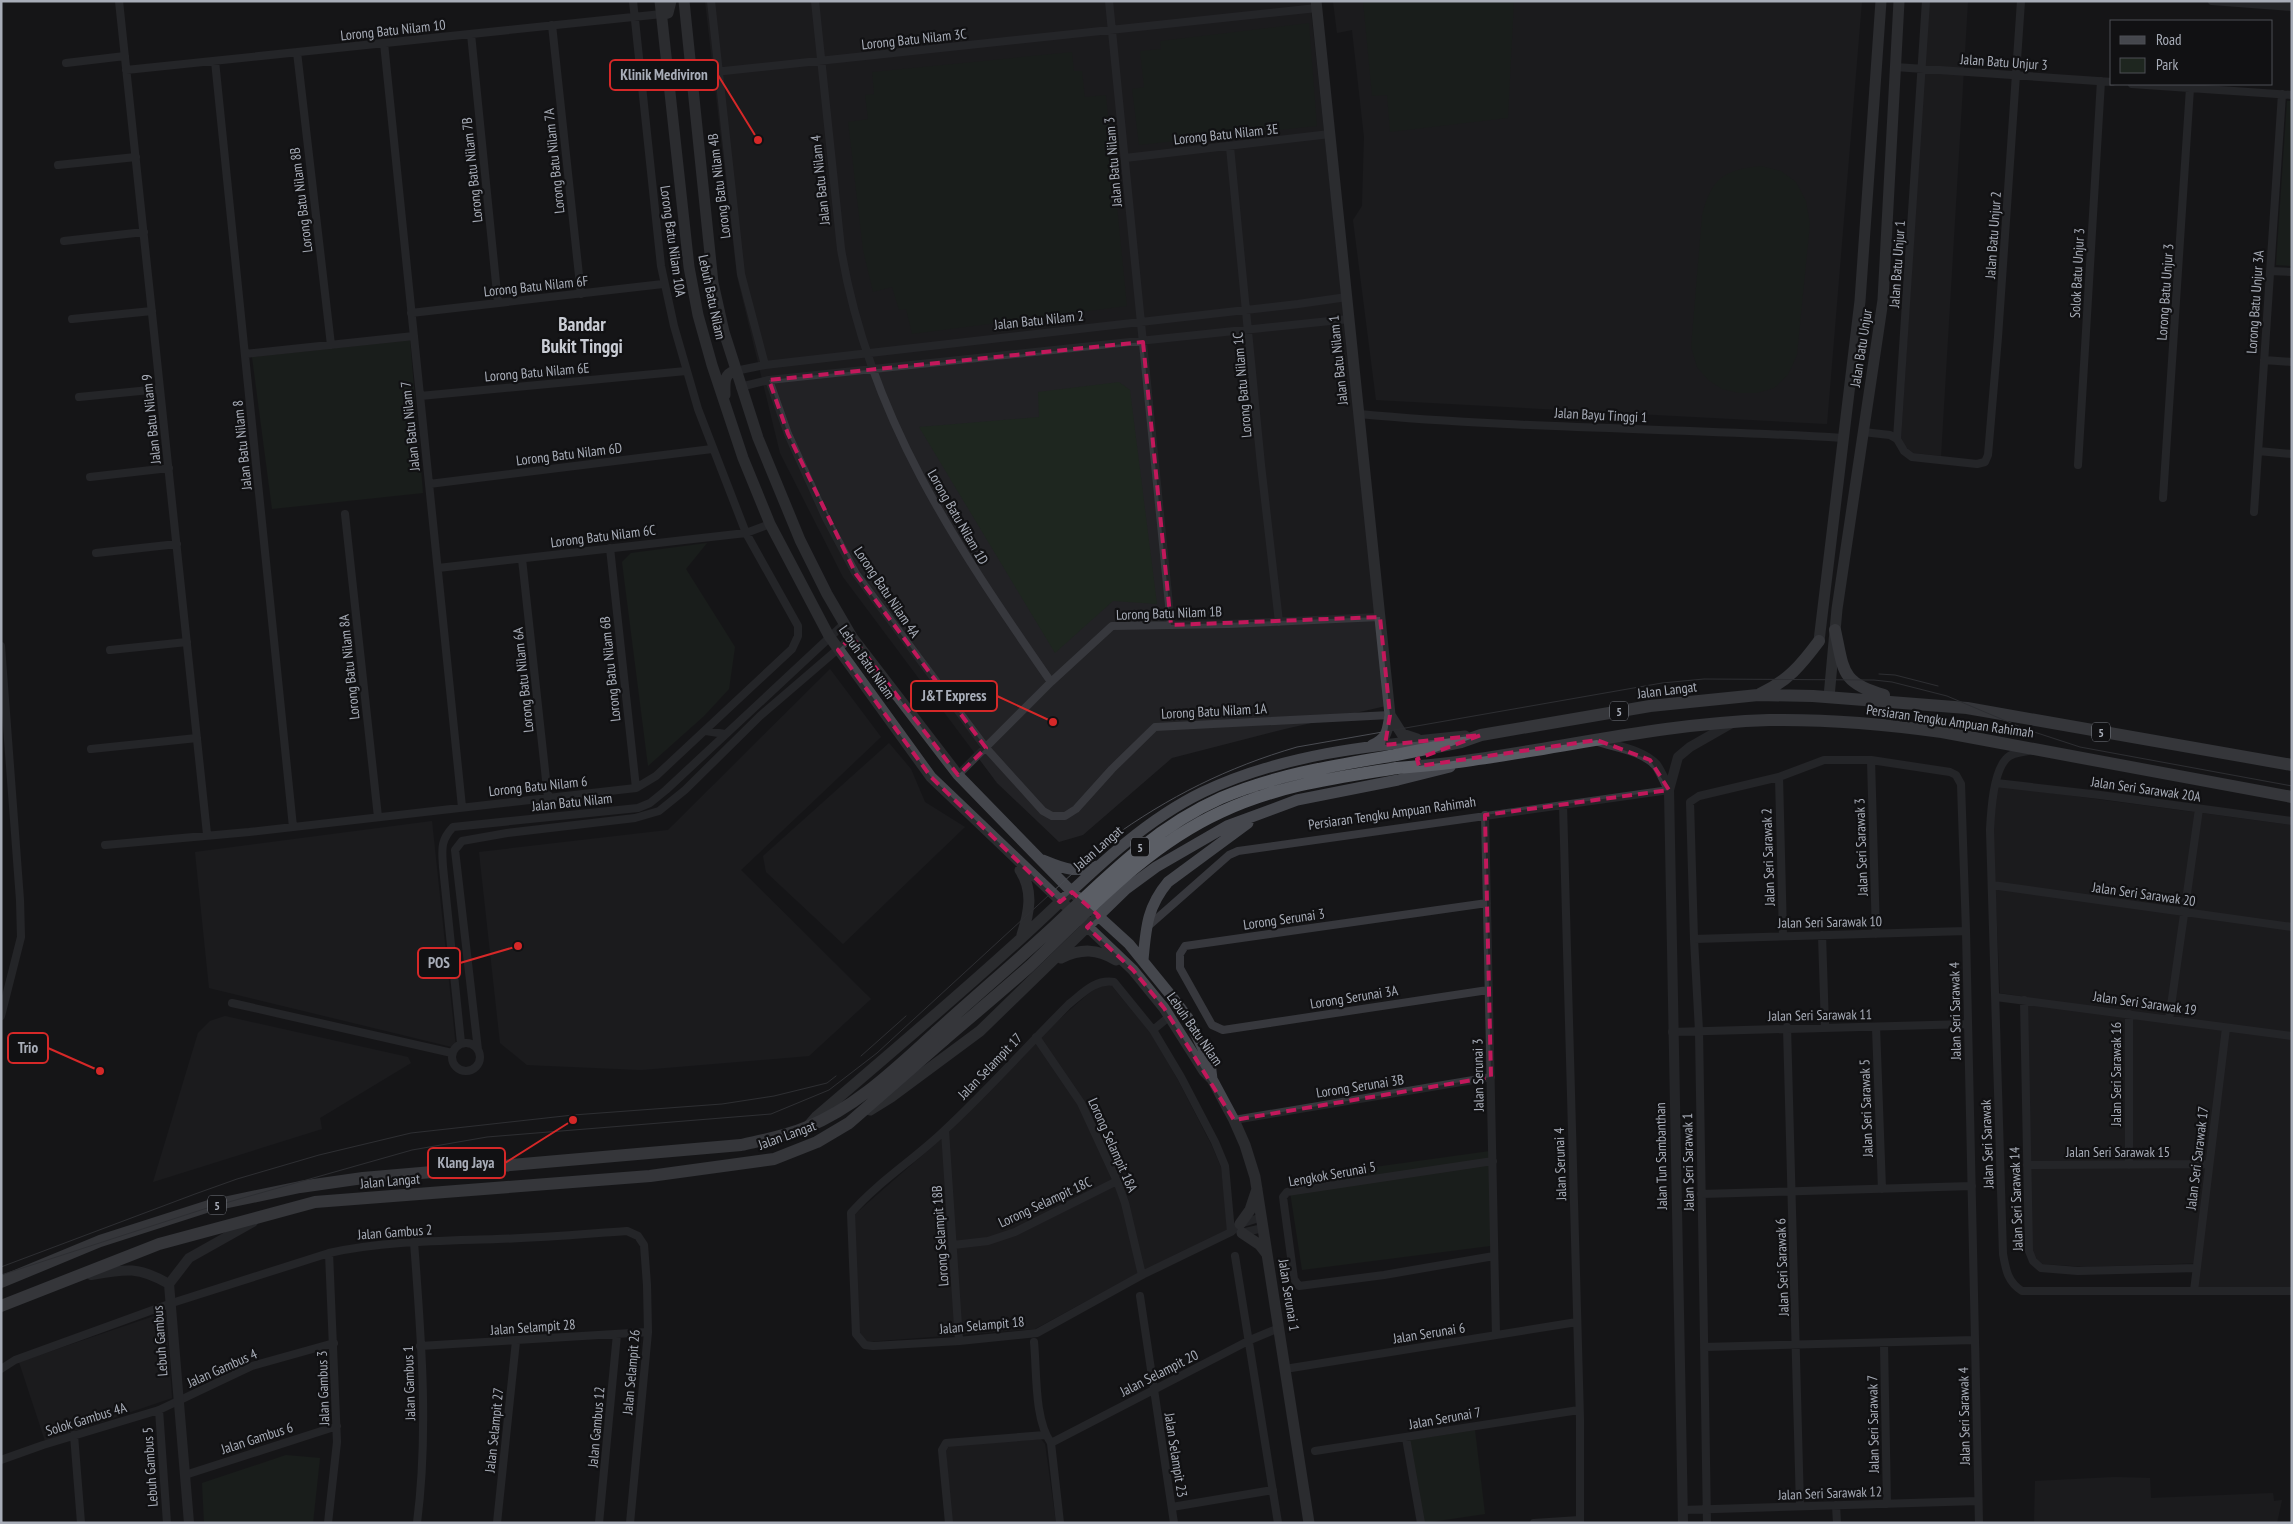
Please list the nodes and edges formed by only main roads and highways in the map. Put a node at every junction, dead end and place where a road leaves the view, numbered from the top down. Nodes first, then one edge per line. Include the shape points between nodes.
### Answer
1 (660, 1) edge
2 (671, 1) edge
3 (684, 1) edge
4 (1881, 1) edge
5 (1899, 1) edge
6 (1316, 5) edge
7 (662, 14) junction
8 (1895, 67) junction
9 (1875, 85) junction
10 (735, 371) junction
11 (726, 404) junction
12 (1836, 630) junction
13 (1819, 641) joint
14 (1758, 695) junction
15 (1829, 697) junction
16 (1909, 702) junction
17 (1390, 715) junction
18 (1827, 720) junction
19 (1481, 735) junction
20 (1424, 740) junction
21 (1571, 744) joint
22 (1366, 748) junction
23 (1470, 760) junction
24 (2292, 765) edge
25 (2292, 797) edge
26 (1264, 812) junction
27 (1131, 839) junction
28 (1008, 853) junction
29 (1039, 858) junction
30 (1102, 864) junction
31 (1156, 867) junction
32 (1072, 892) junction
33 (1060, 902) junction
34 (1099, 916) junction
35 (1087, 927) junction
36 (1021, 937) junction
37 (1009, 950) junction
38 (1143, 960) junction
39 (1053, 961) junction
40 (1133, 970) junction
41 (1030, 984) junction
42 (940, 1036) junction
43 (1212, 1079) junction
44 (849, 1122) junction
45 (808, 1127) junction
46 (1257, 1190) junction
47 (1267, 1254) junction
48 (1, 1282) edge
49 (1, 1306) edge
50 (1309, 1523) edge

1 - 7 main road, Lebuh Batu Nilam
2 - 7 main road via 668,13
3 - 10 main road, Lebuh Batu Nilam via 713,283
4 - 9 main road, Jalan Batu Unjur
5 - 8 main road, Jalan Batu Unjur
6 - 17 main road, Jalan Batu Nilam 1
7 - 11 main road, Lebuh Batu Nilam via 689,268 698,315
8 - 9 main road via 1886,70
8 - 12 main road, Jalan Batu Unjur via 1883,300
9 - 13 main road, Jalan Batu Unjur via 1860,301
10 - 11 main road via 726,376
10 - 29 main road, Lebuh Batu Nilam via 758,438 800,540 852,637 958,775
11 - 28 main road, Lebuh Batu Nilam via 743,458 770,524 829,636 931,777
12 - 15 main road, Jalan Batu Unjur
12 - 16 highway via 1846,675 1855,684
13 - 14 highway via 1797,669 1779,685
14 - 15 highway, Jalan Langat / 5
14 - 19 highway, Jalan Langat / 5 via 1650,706
15 - 16 highway, Persiaran Tengku Ampuan Rahimah / 5
15 - 18 highway
16 - 24 highway, Persiaran Tengku Ampuan Rahimah / 5 via 1967,708
17 - 20 main road via 1403,735
17 - 22 main road via 1383,740
18 - 21 highway, Persiaran Tengku Ampuan Rahimah / 5 via 1733,722
18 - 25 highway, Persiaran Tengku Ampuan Rahimah / 5 via 1892,725 2041,749
19 - 20 main road, Jalan Langat / 5
19 - 42 highway, Jalan Langat / 5, bridge via 1461,742 1282,776 1222,798 1184,817 1140,846
20 - 22 main road, Jalan Langat / 5
21 - 23 highway, Jalan Langat / 5
22 - 27 main road, Jalan Langat / 5 via 1272,766 1204,792
23 - 26 main road, Jalan Langat / 5 via 1398,780 1297,800
23 - 42 highway, Jalan Langat / 5, bridge via 1302,783 1229,809 1198,825 1148,856 1029,967
26 - 31 main road, Jalan Langat / 5 via 1227,826
26 - 38 main road via 1168,882 1151,906
27 - 30 main road, Jalan Langat / 5
27 - 31 main road via 1117,864 1121,874 1132,878
28 - 33 main road, Lebuh Batu Nilam
28 - 36 main road via 1028,888 1029,908
29 - 30 main road via 1072,870
29 - 32 main road, Lebuh Batu Nilam
30 - 32 main road, Jalan Langat / 5
31 - 34 main road, Jalan Langat / 5 via 1126,889
32 - 33 main road, Jalan Langat / 5
32 - 34 main road, Lebuh Batu Nilam
33 - 35 main road, Lebuh Batu Nilam
33 - 36 main road, Jalan Langat / 5
34 - 35 main road, Jalan Langat / 5
34 - 38 main road, Lebuh Batu Nilam
35 - 39 main road, Jalan Langat / 5
35 - 40 main road, Lebuh Batu Nilam
36 - 37 main road, Jalan Langat / 5
37 - 41 main road via 1017,945 1033,943 1041,949 1042,962
37 - 45 main road, Jalan Langat / 5
38 - 43 main road, Lebuh Batu Nilam via 1188,1018 1210,1064
39 - 40 main road via 1074,951 1086,950 1108,956
39 - 41 main road, Jalan Langat / 5
40 - 43 main road, Lebuh Batu Nilam via 1170,1016
41 - 44 main road, Jalan Langat / 5 via 980,1031 891,1097
42 - 44 highway, Jalan Langat / 5
42 - 45 highway, Jalan Langat / 5 via 840,1110
43 - 46 main road, Jalan Serunai 1 via 1251,1160
44 - 49 highway, Jalan Langat / 5 via 817,1142 774,1159 733,1166 650,1176 315,1202 159,1244
45 - 48 highway, Jalan Langat / 5 via 741,1145 373,1177 300,1187 209,1206 100,1241
46 - 47 main road, Jalan Serunai 1
46 - 47 main road via 1238,1230
47 - 50 main road, Jalan Serunai 1

